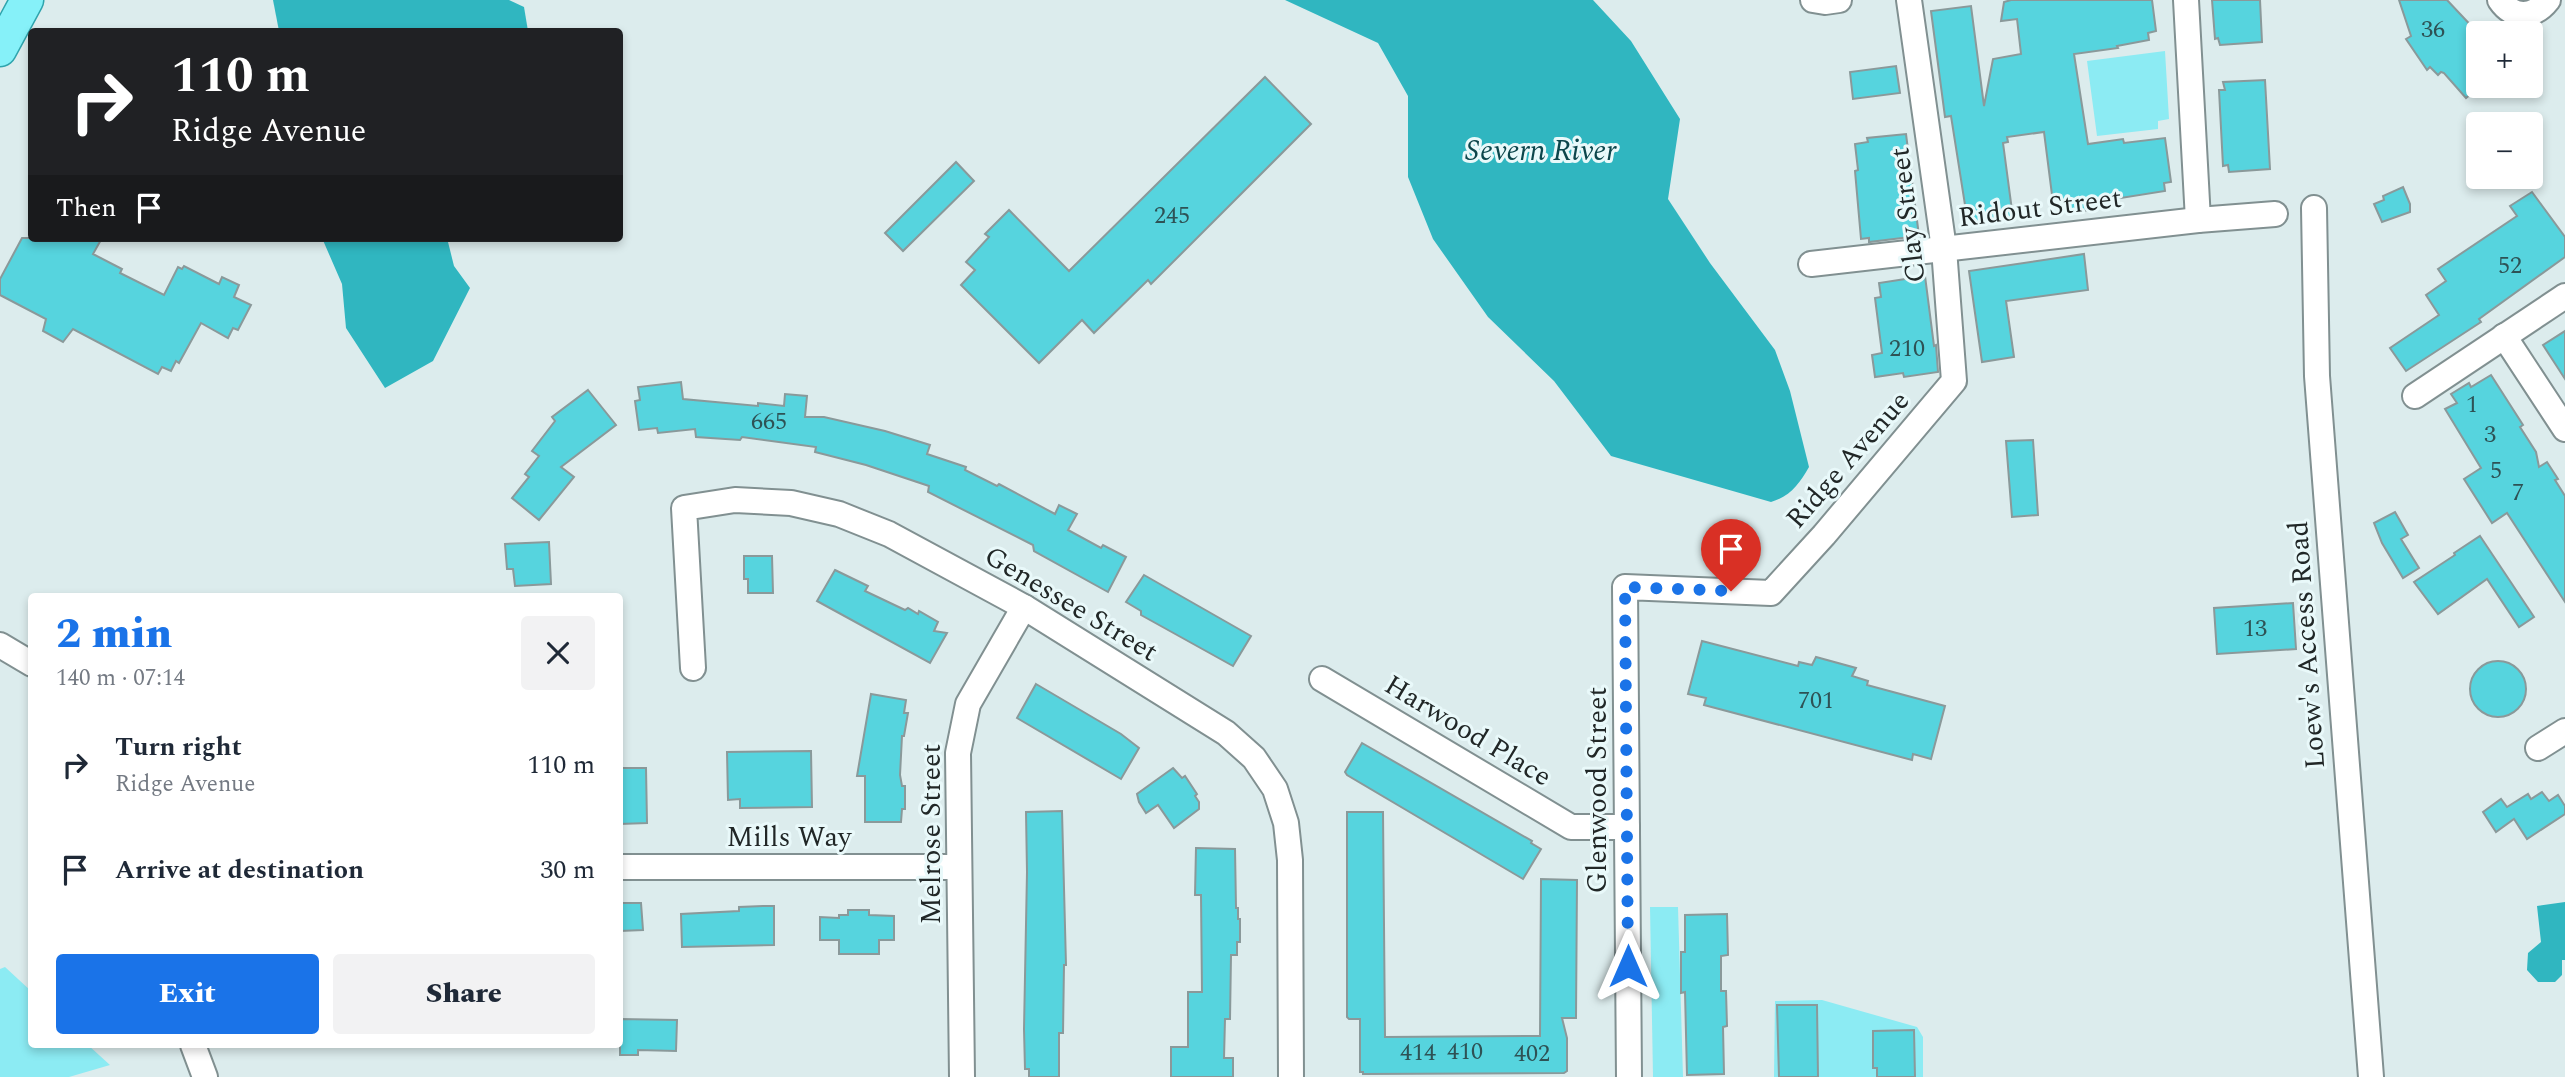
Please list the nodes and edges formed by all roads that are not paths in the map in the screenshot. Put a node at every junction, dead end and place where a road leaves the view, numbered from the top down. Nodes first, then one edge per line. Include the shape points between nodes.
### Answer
1 (27, 0) edge
2 (1813, 0) edge
3 (1839, 0) edge
4 (1909, 0) edge
5 (2186, 0) edge
6 (2500, 0) edge
7 (2548, 0) edge
8 (0, 50) edge
9 (2314, 208) dead end
10 (2275, 214) dead end
11 (2198, 220) junction
12 (1944, 249) junction
13 (1811, 264) dead end
14 (2565, 296) edge
15 (2504, 336) junction
16 (1954, 381) joint
17 (2415, 396) dead end
18 (2565, 429) edge
19 (1625, 587) joint
20 (1024, 607) junction
21 (0, 645) edge
22 (28, 662) edge
23 (693, 668) dead end
24 (1322, 679) dead end
25 (2565, 731) edge
26 (2538, 748) dead end
27 (1627, 827) junction
28 (623, 867) edge
29 (959, 867) junction
30 (194, 1048) edge
31 (205, 1077) edge
32 (962, 1077) edge
33 (1291, 1077) edge
34 (1629, 1077) edge
35 (2371, 1077) edge

1 - 8 main road
2 - 3 street
4 - 12 street, Clay Street
5 - 11 street
6 - 7 street via 2507,9 2525,14 2542,8
9 - 35 street, Loew's Access Road via 2317,376
10 - 11 street, Ridout Street
11 - 12 street, Ridout Street
12 - 13 street, Ridout Street
12 - 16 street, Clay Street
14 - 15 street
15 - 17 street
15 - 18 street
16 - 19 street, Ridge Avenue via 1771,593
19 - 27 street, Glenwood Street
20 - 23 street, Genessee Street via 889,534 839,514 791,503 734,500 684,508
20 - 29 street, Melrose Street via 968,704 958,753
20 - 33 street, Genessee Street via 1227,733 1254,758 1275,789 1286,823 1290,860
21 - 22 street
24 - 27 street, Harwood Place via 1571,827
25 - 26 street
27 - 34 street, Glenwood Street
28 - 29 street, Mills Way
29 - 32 street, Melrose Street
30 - 31 street

